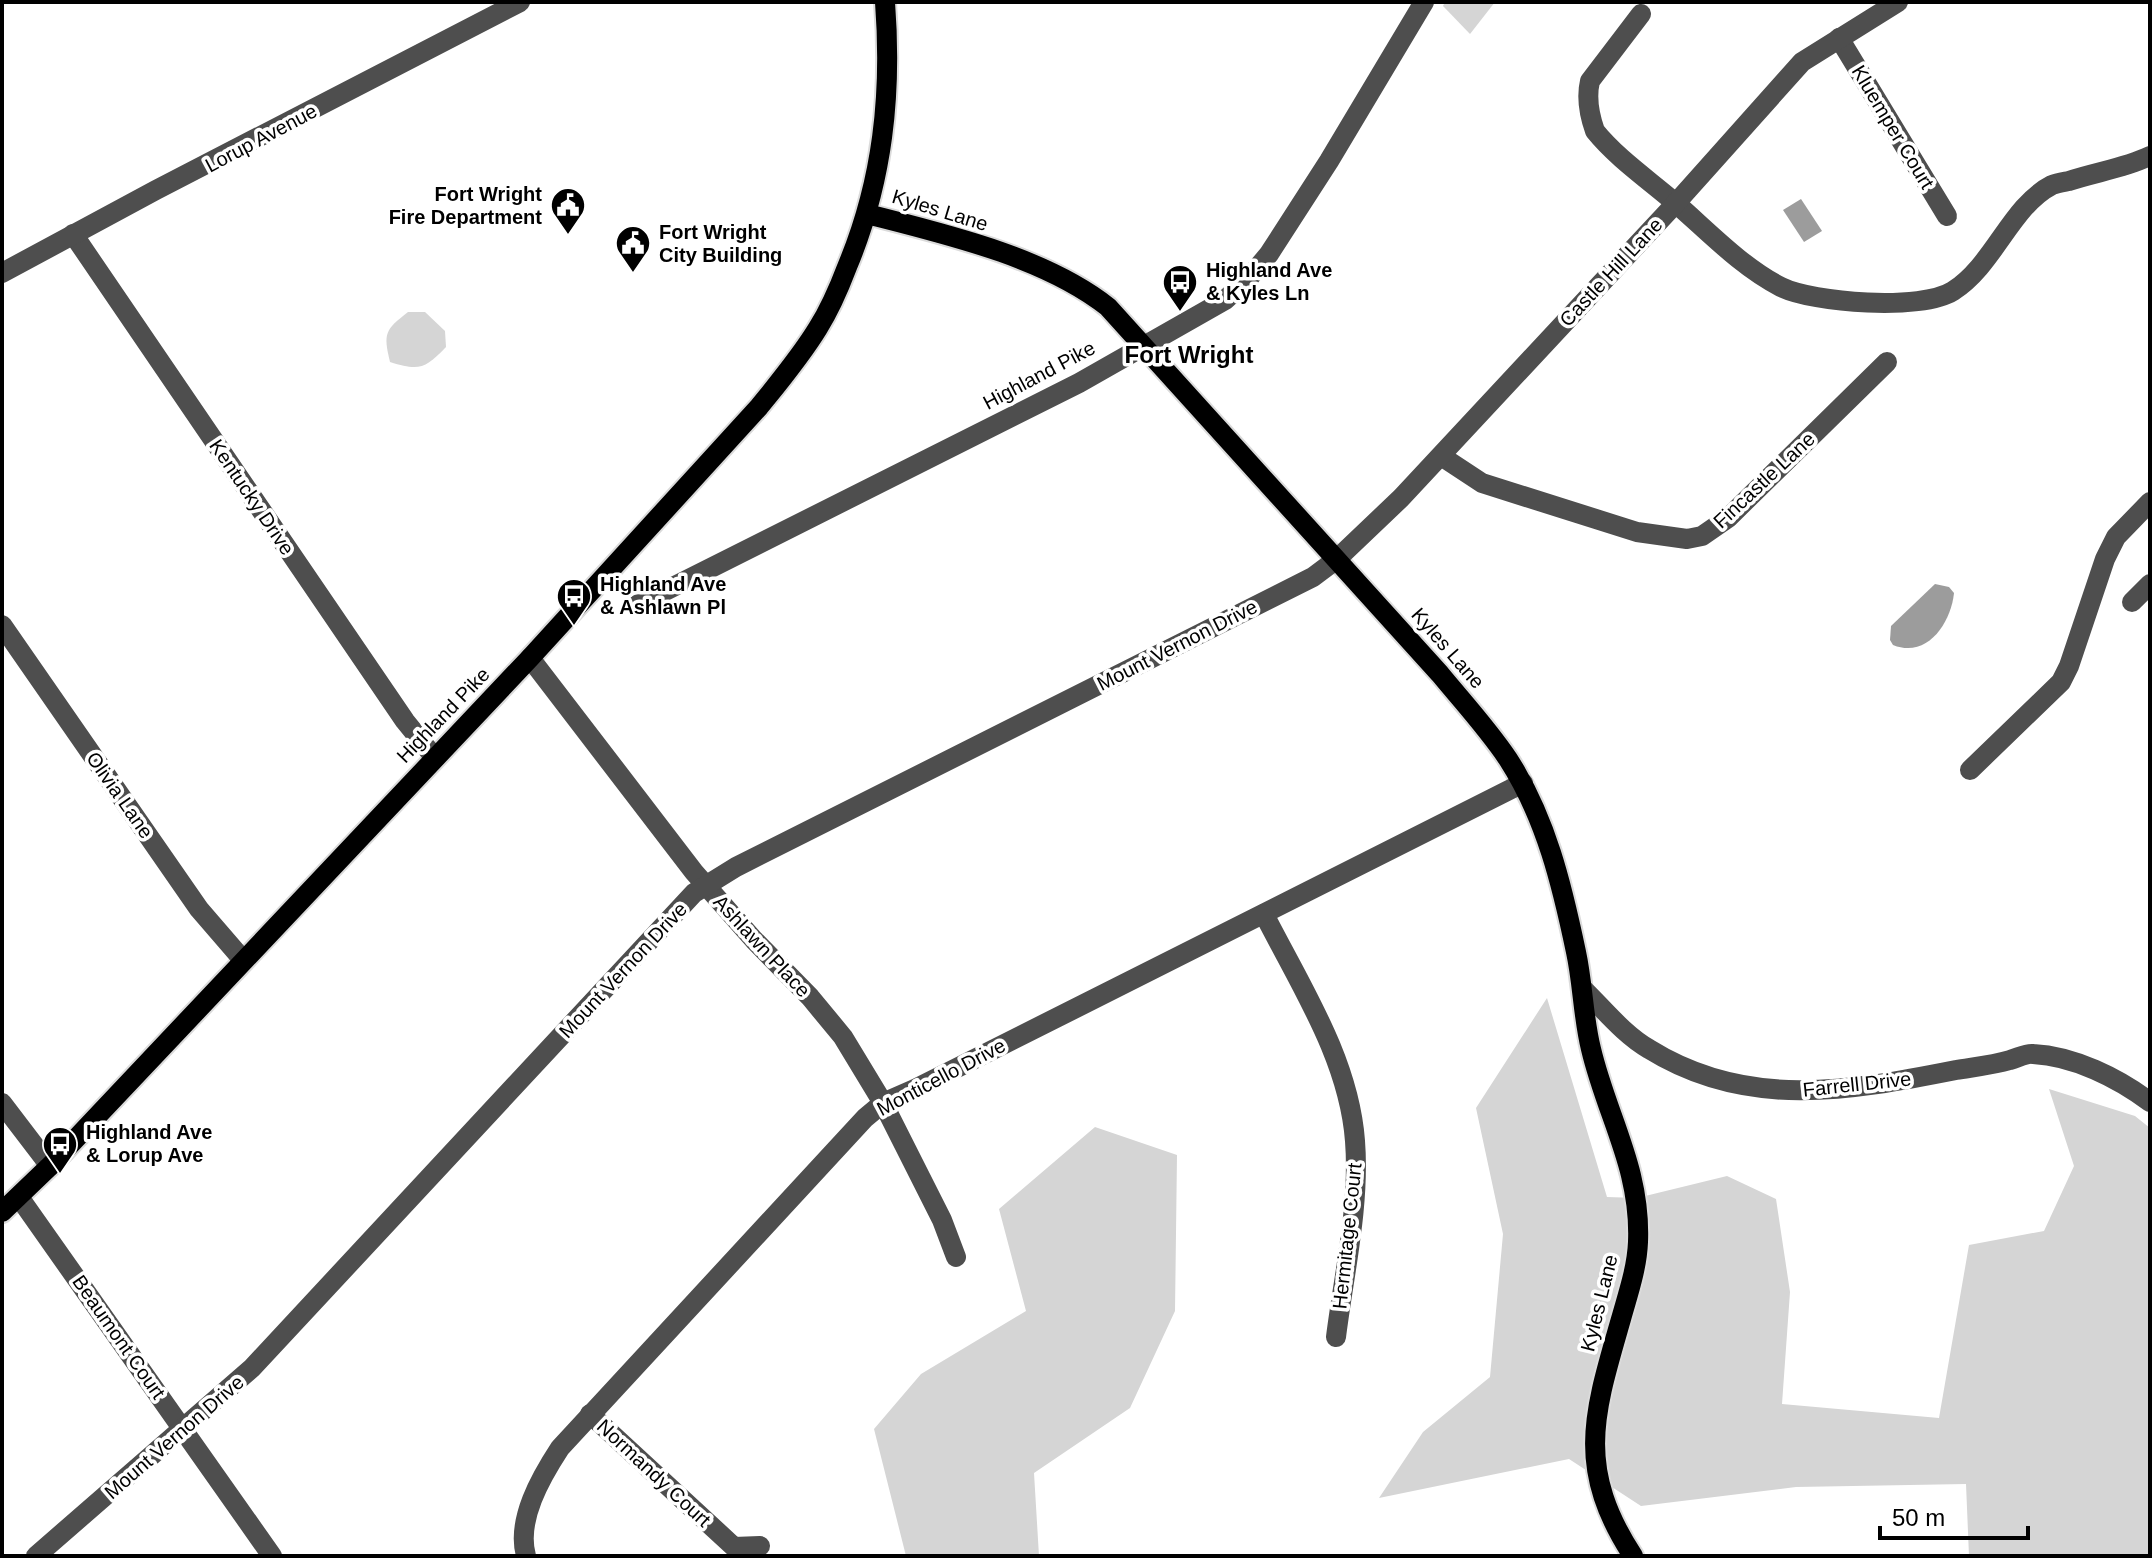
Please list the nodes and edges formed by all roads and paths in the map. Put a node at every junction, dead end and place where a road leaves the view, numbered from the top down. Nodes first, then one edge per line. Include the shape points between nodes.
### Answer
1 (520, 2) edge
2 (885, 2) edge
3 (1424, 2) edge
4 (1898, 2) edge
5 (1641, 14) dead end
6 (1839, 38) junction
7 (2150, 156) edge
8 (1676, 203) junction
9 (867, 214) junction
10 (1947, 216) dead end
11 (73, 234) junction
12 (2, 273) edge
13 (1144, 344) junction
14 (1887, 362) dead end
15 (1441, 456) junction
16 (2150, 502) edge
17 (1337, 559) junction
18 (2150, 584) edge
19 (2132, 602) dead end
20 (637, 605) dead end
21 (2, 625) edge
22 (530, 658) junction
23 (435, 758) junction
24 (1970, 770) dead end
25 (1523, 783) junction
26 (706, 884) junction
27 (1264, 914) junction
28 (243, 960) junction
29 (1582, 988) junction
30 (2150, 1102) edge
31 (2, 1103) edge
32 (883, 1103) junction
33 (50, 1166) junction
34 (19, 1197) junction
35 (2, 1212) edge
36 (956, 1257) dead end
37 (1336, 1337) dead end
38 (590, 1414) junction
39 (184, 1428) junction
40 (760, 1546) dead end
41 (36, 1556) edge
42 (272, 1556) edge
43 (526, 1556) edge
44 (1633, 1556) edge

1 - 11 street, Lorup Avenue
2 - 9 main road, Kyles Lane via 885,133
3 - 13 street, Highland Pike via 1269,254 1225,300
4 - 6 street, Castle Hill Lane
5 - 8 street via 1590,81 1589,115 1602,140
6 - 8 street, Castle Hill Lane via 1802,62
6 - 10 street, Kluemper Court
7 - 8 street via 2052,185 2008,228 1972,277 1938,299 1904,304 1783,288
8 - 15 street, Castle Hill Lane
9 - 13 main road, Kyles Lane via 1041,267 1108,307
9 - 22 main road, Highland Pike via 835,297 793,365
11 - 12 street, Lorup Avenue
11 - 23 street, Kentucky Drive
13 - 17 main road, Kyles Lane
13 - 20 street, Highland Pike via 1079,383
14 - 15 street, Fincastle Lane via 1728,518 1702,536 1637,532 1482,483
15 - 17 street, Castle Hill Lane
16 - 24 street via 2116,537 2105,559 2061,682
17 - 25 main road, Kyles Lane via 1489,733
17 - 26 street, Mount Vernon Drive via 1313,577
18 - 19 street
21 - 28 street, Olivia Lane via 199,909
22 - 23 main road, Highland Pike
22 - 26 street, Ashlawn Place
23 - 28 main road, Highland Pike
25 - 27 street, Monticello Drive
25 - 29 main road, Kyles Lane via 1561,882
26 - 32 street, Ashlawn Place via 843,1037
26 - 39 street, Mount Vernon Drive via 252,1368
27 - 32 street, Monticello Drive
27 - 37 street, Hermitage Court via 1321,1026 1350,1106 1356,1182
28 - 33 main road, Highland Pike
29 - 30 street, Farrell Drive via 1647,1049 1709,1078 1757,1089 1841,1089 2031,1053 2100,1071
29 - 44 main road, Kyles Lane via 1591,1048 1637,1198 1638,1244 1599,1395 1594,1442 1610,1515
31 - 33 street
32 - 36 street, Ashlawn Place
32 - 38 street, Monticello Drive
33 - 34 main road, Highland Pike
34 - 35 main road, Highland Pike
34 - 39 street, Beaumont Court
38 - 40 street, Normandy Court via 734,1547
38 - 43 street, Monticello Drive via 554,1457 532,1500 524,1526
39 - 41 street, Mount Vernon Drive
39 - 42 street, Beaumont Court

